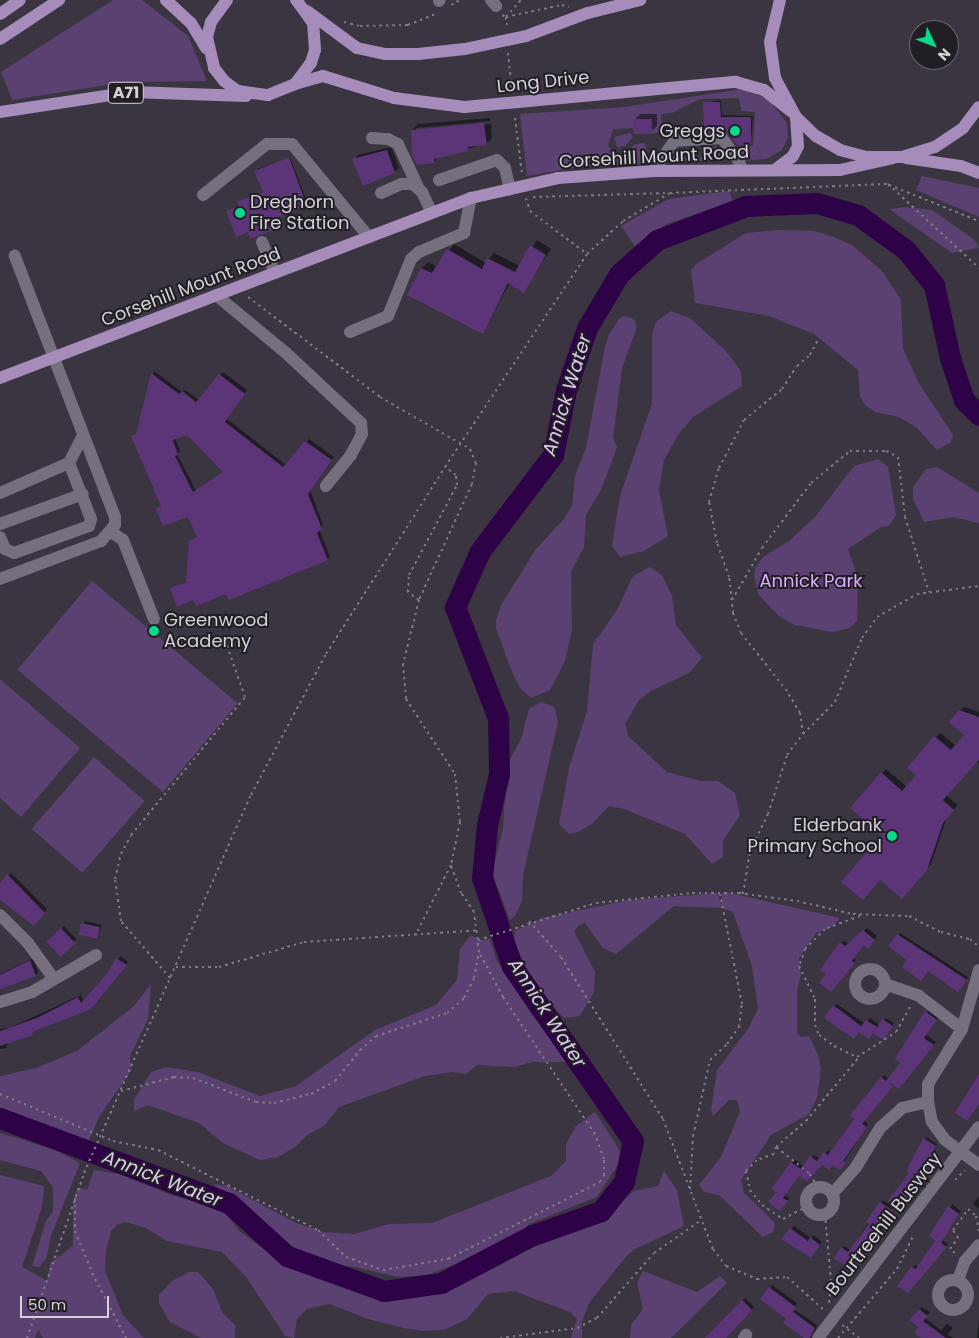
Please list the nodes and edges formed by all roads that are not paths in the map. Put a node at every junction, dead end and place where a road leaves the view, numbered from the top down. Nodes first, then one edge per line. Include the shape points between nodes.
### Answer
1 (20, 0) edge
2 (59, 0) edge
3 (166, 0) edge
4 (227, 0) edge
5 (640, 0) edge
6 (780, 0) edge
7 (301, 5) edge
8 (0, 14) edge
9 (0, 39) edge
10 (208, 52) junction
11 (295, 84) junction
12 (254, 95) junction
13 (979, 107) edge
14 (0, 112) edge
15 (794, 114) junction
16 (372, 138) dead end
17 (898, 158) junction
18 (776, 169) junction
19 (742, 170) junction
20 (654, 171) junction
21 (979, 173) edge
22 (438, 180) dead end
23 (418, 187) junction
24 (510, 189) junction
25 (381, 193) dead end
26 (203, 195) dead end
27 (472, 198) junction
28 (432, 213) junction
29 (369, 237) junction
30 (262, 242) dead end
31 (15, 256) dead end
32 (275, 273) junction
33 (216, 295) junction
34 (350, 332) dead end
35 (54, 358) junction
36 (0, 378) edge
37 (83, 436) junction
38 (69, 463) junction
39 (326, 486) dead end
40 (0, 493) edge
41 (83, 494) junction
42 (108, 502) junction
43 (88, 509) junction
44 (0, 524) edge
45 (111, 532) junction
46 (0, 537) edge
47 (0, 579) edge
48 (154, 619) dead end
49 (0, 915) edge
50 (96, 955) dead end
51 (979, 970) edge
52 (54, 979) junction
53 (885, 984) dead end
54 (0, 1002) edge
55 (962, 1029) junction
56 (928, 1102) junction
57 (979, 1127) edge
58 (962, 1152) junction
59 (977, 1163) edge
60 (832, 1194) junction
61 (979, 1245) edge
62 (958, 1280) dead end
63 (818, 1338) edge

1 - 8 main road
2 - 9 main road
3 - 10 main road via 192,24
4 - 10 main road via 210,22
5 - 7 main road via 526,36 418,54 368,51 347,42
6 - 15 main road via 770,42 775,78
7 - 11 main road via 316,36 315,50 311,63
10 - 12 main road via 224,81
11 - 12 main road, Long Drive via 276,94
11 - 15 main road, Long Drive via 324,76 412,102 464,107 736,82 764,90
12 - 14 main road, A71 via 131,92
13 - 17 main road via 963,128 935,147
15 - 17 main road via 816,136 840,150 866,157
15 - 18 main road via 798,146 789,160
16 - 23 street via 388,138 398,144
17 - 18 main road, Corsehill Mount Road via 840,170
17 - 21 main road via 961,166
18 - 19 main road, Corsehill Mount Road
19 - 20 main road, Corsehill Mount Road
19 - 20 street via 722,138 674,141
20 - 24 main road, Corsehill Mount Road via 558,178
22 - 24 street via 497,160 505,168
23 - 25 street via 407,183
23 - 28 street
24 - 27 main road, Corsehill Mount Road
26 - 29 street via 267,144 292,144
27 - 28 main road, Corsehill Mount Road
27 - 34 street via 464,233 419,252 411,259 388,316
28 - 29 main road, Corsehill Mount Road
29 - 32 main road, Corsehill Mount Road
30 - 32 street
31 - 35 street
32 - 33 main road, Corsehill Mount Road
33 - 35 main road, Corsehill Mount Road
33 - 39 street via 286,353 361,423 362,434 352,455
35 - 36 main road, Corsehill Mount Road
35 - 37 street
37 - 38 street
37 - 42 street
38 - 40 street
38 - 41 street
41 - 43 street
41 - 44 street
42 - 43 street
42 - 45 street via 115,517
43 - 46 street via 91,522 85,528 18,552 8,552
45 - 47 street via 101,541
45 - 48 street via 123,540
49 - 52 street via 28,943
50 - 52 street
51 - 55 street
52 - 54 street via 32,992
53 - 55 street via 918,996
55 - 56 street via 928,1084
56 - 58 street via 932,1122 945,1140
56 - 60 street via 902,1108 880,1128 856,1167
57 - 58 street, Bourtreehill Busway
58 - 59 street
58 - 63 street, Bourtreehill Busway
60 - 60 street via 834,1203 825,1214 815,1214 807,1206 808,1194 818,1188 825,1188
61 - 62 street via 965,1261

